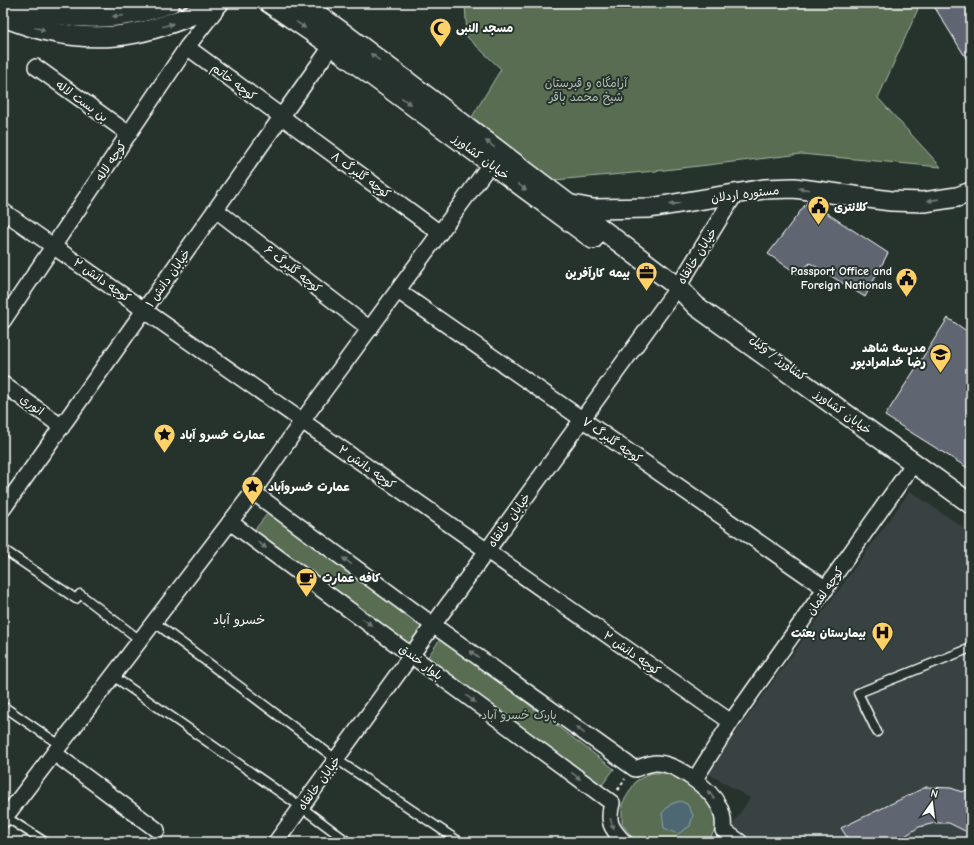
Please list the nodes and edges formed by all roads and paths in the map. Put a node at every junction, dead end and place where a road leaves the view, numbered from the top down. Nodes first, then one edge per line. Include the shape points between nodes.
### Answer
1 (16, 3) edge
2 (170, 3) edge
3 (220, 3) edge
4 (269, 3) edge
5 (302, 3) edge
6 (3, 17) edge
7 (337, 39) junction
8 (187, 47) junction
9 (36, 67) dead end
10 (282, 117) junction
11 (129, 134) junction
12 (491, 164) junction
13 (971, 192) edge
14 (735, 194) junction
15 (567, 204) junction
16 (216, 210) junction
17 (594, 210) junction
18 (3, 211) edge
19 (440, 233) junction
20 (53, 246) junction
21 (398, 290) junction
22 (676, 290) junction
23 (145, 310) junction
24 (3, 321) edge
25 (370, 329) junction
26 (3, 384) edge
27 (582, 419) junction
28 (302, 421) junction
29 (62, 427) junction
30 (914, 463) junction
31 (253, 492) junction
32 (971, 496) edge
33 (971, 504) edge
34 (3, 509) edge
35 (230, 522) junction
36 (3, 549) edge
37 (487, 551) junction
38 (826, 590) junction
39 (154, 622) junction
40 (433, 625) junction
41 (140, 640) junction
42 (971, 648) edge
43 (412, 655) junction
44 (113, 676) junction
45 (3, 706) edge
46 (731, 722) junction
47 (877, 732) dead end
48 (57, 749) junction
49 (336, 759) junction
50 (635, 769) junction
51 (695, 779) junction
52 (612, 803) junction
53 (301, 807) junction
54 (4, 819) edge
55 (157, 830) dead end
56 (45, 842) edge
57 (276, 842) edge
58 (348, 842) edge
59 (460, 842) edge
60 (624, 842) edge
61 (740, 842) edge

2 -> 1 street via 124,16 87,18 47,12
6 -> 3 street via 46,31 103,38 165,26
3 - 8 street, کوچه لاله
4 -> 7 street, خیابان کشاورز
5 - 7 street, خیابان کشاورز
7 - 10 street, خیابان دانش ۱
7 -> 12 street, خیابان کشاورز
15 -> 7 street, خیابان کشاورز
8 - 10 street, کوچه خاتم
8 - 11 street, کوچه لاله
9 - 11 street, بن بست لاله
10 - 16 street, خیابان دانش ۱
10 - 19 street, کوچه گلبرگ ۸
11 - 20 street, کوچه لاله
12 - 19 street
12 -> 22 street, خیابان کشاورز
13 -> 14 street, مستوره اردلان via 924,202 891,201 794,188 764,189
14 -> 17 street, مستوره اردلان via 650,208
14 - 22 street, خیابان خانقاه
15 - 17 street, مستوره اردلان
15 - 22 street, خیابان کشاورز
16 - 23 street, خیابان دانش ۱
16 - 25 street, کوچه گلبرگ ۶
17 - 22 street, کشاورز / وکیل via 636,254
18 - 20 street, کوچه دانش ۲
19 - 21 street
20 - 23 street, کوچه دانش ۲
20 - 24 street, کوچه لاله
21 - 25 street
21 - 27 street, کوچه گلبرگ ۷
22 - 27 street, خیابان خانقاه
22 - 30 street, خیابان کشاورز
22 - 32 street, کشاورز / وکیل
23 - 28 street, کوچه دانش ۲
23 - 29 street, خیابان دانش ۱
25 - 28 street
26 - 29 street, انوری
27 - 37 street, خیابان خانقاه
27 - 38 street, کوچه گلبرگ ۷
28 - 31 street
28 - 37 street, کوچه دانش ۲
29 - 34 street, خیابان دانش ۱
30 - 33 street, خیابان کشاورز
30 - 38 street, کوچه لقمان
31 - 35 street
40 -> 31 street
35 - 39 street
35 -> 43 street, بلوار خندق
36 - 41 lane via 76,599 80,594
37 - 40 street, خیابان خانقاه
37 - 46 street, کوچه دانش ۲
38 - 46 street, کوچه لقمان
39 - 41 street
39 - 49 lane
40 - 43 street, خیابان خانقاه
50 -> 40 street
41 - 44 street
42 - 47 lane via 858,693
43 - 49 street, خیابان خانقاه
43 -> 52 street, بلوار خندق
44 - 48 street
44 - 53 lane
45 - 48 lane
46 - 51 street, کوچه لقمان
48 - 54 street
48 - 55 street
49 - 53 street, خیابان خانقاه
49 - 59 lane
50 - 51 street via 656,763
50 - 52 path via 619,786
61 -> 51 street via 723,830 724,820 719,806
52 -> 60 street via 609,816 613,830
53 - 57 street, خیابان خانقاه
53 - 58 lane
54 - 56 lane

